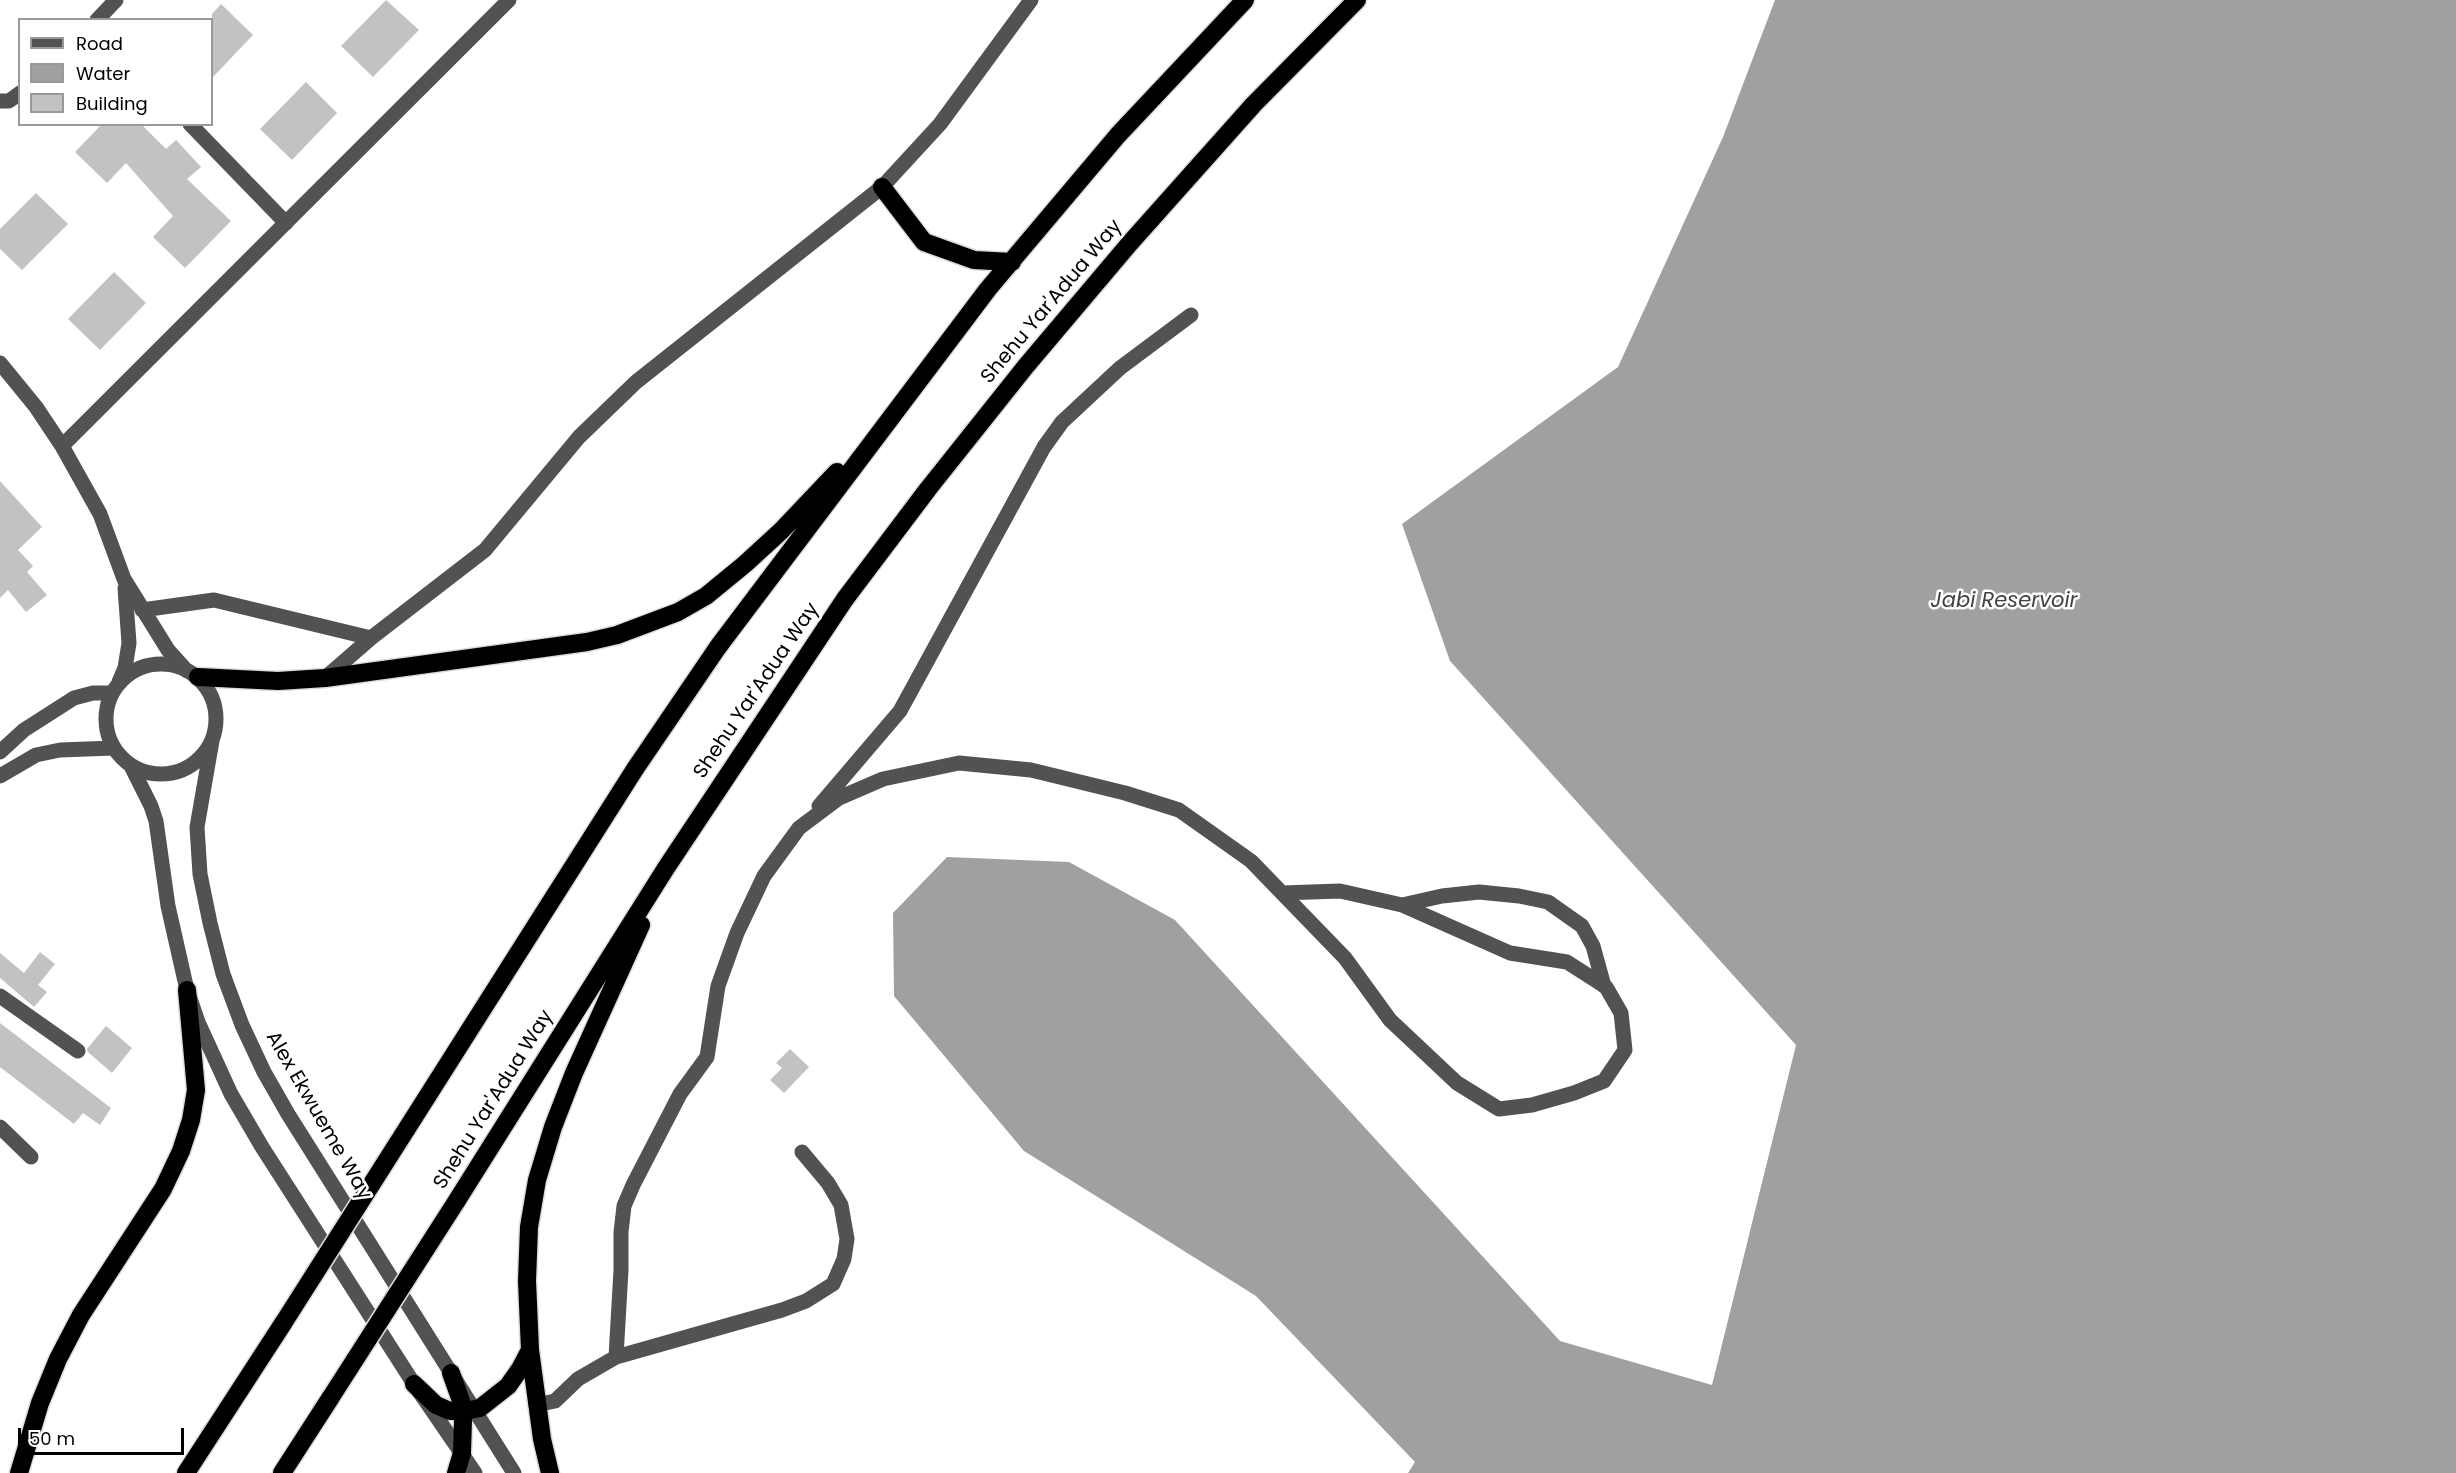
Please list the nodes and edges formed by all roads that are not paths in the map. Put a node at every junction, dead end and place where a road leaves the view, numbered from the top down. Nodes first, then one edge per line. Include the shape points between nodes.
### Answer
1 (116, 0) edge
2 (509, 0) edge
3 (1031, 0) edge
4 (1245, 0) edge
5 (1357, 0) edge
6 (99, 18) edge
7 (18, 94) edge
8 (0, 101) edge
9 (192, 126) edge
10 (882, 188) junction
11 (286, 223) junction
12 (1012, 262) junction
13 (1191, 315) dead end
14 (0, 363) edge
15 (894, 412) junction
16 (62, 446) junction
17 (124, 579) junction
18 (142, 610) junction
19 (371, 638) junction
20 (192, 674) junction
21 (325, 678) junction
22 (114, 691) junction
23 (212, 741) junction
24 (2, 746) edge
25 (114, 748) junction
26 (131, 766) junction
27 (0, 776) edge
28 (799, 828) junction
29 (666, 868) junction
30 (1282, 893) junction
31 (1402, 905) junction
32 (1604, 986) junction
33 (187, 990) junction
34 (0, 996) edge
35 (78, 1051) dead end
36 (0, 1127) edge
37 (802, 1152) dead end
38 (31, 1158) dead end
39 (530, 1350) junction
40 (616, 1356) junction
41 (451, 1373) joint
42 (414, 1384) junction
43 (536, 1405) junction
44 (468, 1410) junction
45 (462, 1453) junction
46 (19, 1473) edge
47 (186, 1473) edge
48 (282, 1473) edge
49 (456, 1473) edge
50 (475, 1473) edge
51 (514, 1473) edge
52 (550, 1473) edge

1 - 6 street
2 - 11 street
3 - 10 street via 940,124
4 - 12 highway via 1119,135
5 - 29 highway, Shehu Yar'Adua Way via 1254,104 1130,243 928,489 845,599
7 - 8 street via 9,101
9 - 11 street
10 - 12 highway via 924,242 974,260
10 - 19 street via 636,382 579,437 485,550
11 - 16 street
12 - 15 highway
13 - 28 street via 1120,368 1062,422 1044,447 900,711
14 - 16 street
15 - 21 highway via 746,564 706,596 678,612 587,642
15 - 47 highway, bridge via 699,675 635,769
16 - 17 street via 100,514
17 - 18 street
17 - 22 street via 129,643 125,668
18 - 19 street via 214,600
18 - 20 street via 168,650
19 - 21 street
20 - 21 highway via 278,681
20 - 22 street via 162,664 143,667 124,678
20 - 23 street via 210,692 214,704 217,723
22 - 24 street via 74,698
22 - 25 street via 106,711 107,730
23 - 26 street via 187,768 168,774 149,773
23 - 41 street, Alex Ekwueme Way via 197,827 201,874 223,974 242,1025 288,1114
25 - 26 street
25 - 27 street via 36,755
26 - 33 street via 156,821 168,906
28 - 30 street via 839,798 883,779 959,764 1031,770 1179,810 1251,861
28 - 40 street via 764,876 737,933 718,986 707,1057 680,1094 624,1206
29 - 39 highway via 574,1073 537,1180 529,1227
29 - 48 highway, Shehu Yar'Adua Way, bridge
30 - 31 street via 1340,891
30 - 32 street via 1345,958 1390,1020 1457,1083 1499,1109 1532,1105 1604,1081 1624,1050 1621,1013
31 - 32 street via 1510,953 1567,962
31 - 32 street via 1479,892 1548,902 1582,926 1593,946
33 - 42 street via 231,1094
33 - 46 highway via 196,1090 181,1151 163,1189 81,1316 58,1359
34 - 35 street
36 - 38 street
37 - 40 street via 841,1205 847,1239 844,1259 833,1284 782,1310
39 - 43 highway
39 - 44 highway via 508,1386 493,1400
40 - 43 street via 578,1379 555,1401
41 - 44 highway
42 - 44 highway via 436,1405 450,1411
42 - 45 street
43 - 52 highway
44 - 45 highway
44 - 51 street
45 - 49 highway
45 - 50 street

